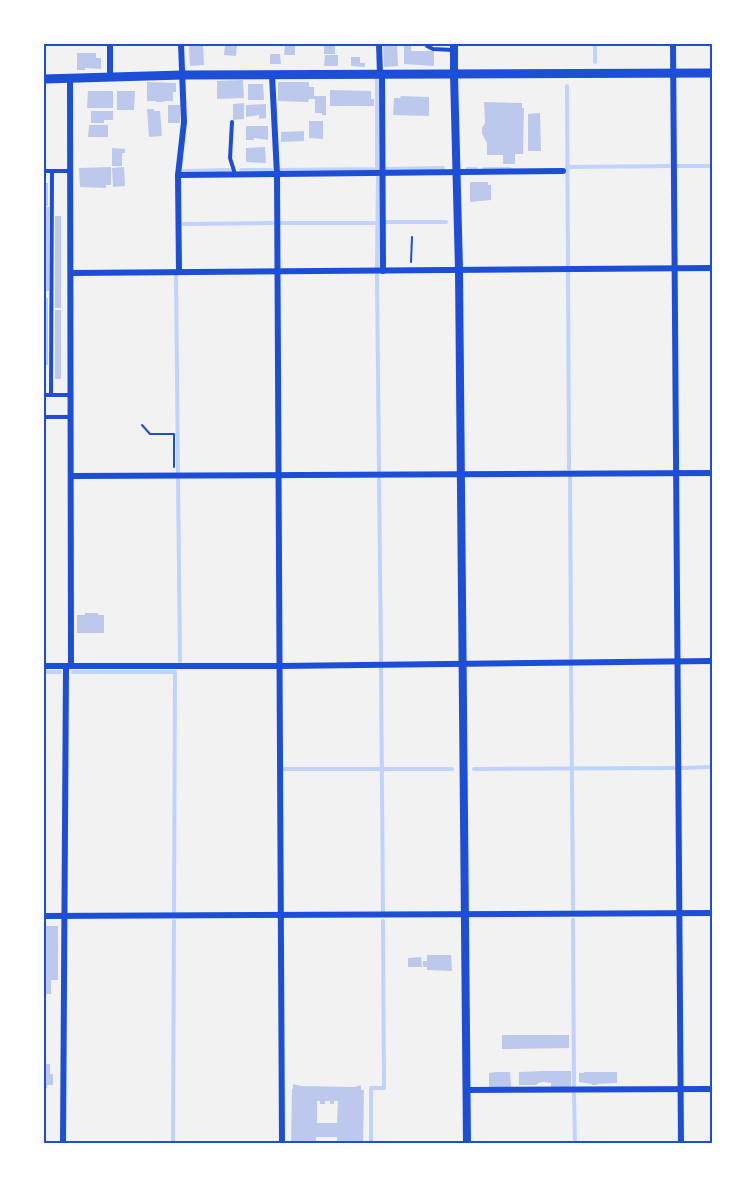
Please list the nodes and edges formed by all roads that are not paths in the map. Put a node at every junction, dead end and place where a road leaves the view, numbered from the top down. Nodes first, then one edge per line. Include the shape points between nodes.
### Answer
1 (110, 44) edge
2 (181, 44) edge
3 (379, 44) edge
4 (427, 44) edge
5 (673, 44) edge
6 (454, 47) edge
7 (712, 73) edge
8 (381, 74) junction
9 (454, 74) junction
10 (673, 74) junction
11 (182, 75) junction
12 (272, 75) junction
13 (110, 78) junction
14 (44, 79) edge
15 (70, 79) junction
16 (232, 122) dead end
17 (44, 171) edge
18 (52, 171) junction
19 (70, 171) junction
20 (563, 171) dead end
21 (457, 172) junction
22 (382, 173) junction
23 (235, 174) junction
24 (277, 174) junction
25 (178, 175) junction
26 (712, 268) edge
27 (674, 269) junction
28 (459, 270) junction
29 (383, 271) junction
30 (179, 272) junction
31 (277, 272) junction
32 (71, 273) junction
33 (44, 395) edge
34 (51, 395) junction
35 (71, 395) junction
36 (44, 417) edge
37 (71, 417) junction
38 (712, 472) edge
39 (461, 473) junction
40 (676, 473) junction
41 (278, 475) junction
42 (71, 476) junction
43 (712, 661) edge
44 (678, 662) junction
45 (462, 663) junction
46 (44, 666) edge
47 (69, 666) junction
48 (279, 666) junction
49 (679, 913) junction
50 (712, 913) edge
51 (281, 915) junction
52 (464, 915) junction
53 (44, 916) edge
54 (64, 916) junction
55 (680, 1089) junction
56 (712, 1089) edge
57 (466, 1090) junction
58 (63, 1143) edge
59 (282, 1143) edge
60 (467, 1143) edge
61 (681, 1143) edge

1 - 13 street
2 - 11 street
3 - 8 street
4 - 6 lane via 433,49
5 - 10 street
6 - 9 street
7 - 10 main road
8 - 9 main road
8 - 12 main road
8 - 22 street
9 - 10 main road
9 - 21 street
10 - 27 street
11 - 12 main road
11 - 13 main road
11 - 25 street via 184,122
12 - 24 street
13 - 15 main road
14 - 15 main road
15 - 19 street
16 - 23 lane via 230,158
17 - 18 lane
18 - 19 lane
18 - 34 lane
19 - 32 street
20 - 21 street
21 - 22 street
21 - 28 street
22 - 24 street
22 - 29 street
23 - 24 street
23 - 25 street
24 - 31 street
25 - 30 street
26 - 27 street
27 - 28 street
27 - 40 street
28 - 29 street
28 - 39 street
29 - 31 street
30 - 31 street
30 - 32 street
31 - 41 street
32 - 35 street
33 - 34 lane
34 - 35 lane
35 - 37 street
36 - 37 lane
37 - 42 street
38 - 40 street
39 - 40 street
39 - 41 street
39 - 45 street
40 - 44 street
41 - 42 street
41 - 48 street
42 - 47 street
43 - 44 street
44 - 45 street
44 - 49 street
45 - 48 street
45 - 52 street
46 - 47 street
47 - 48 street
47 - 54 street
48 - 51 street
49 - 50 street
49 - 52 street
49 - 55 street
51 - 52 street
51 - 54 street
51 - 59 street
52 - 57 street
53 - 54 street
54 - 58 street
55 - 56 street
55 - 57 street
55 - 61 street
57 - 60 street

